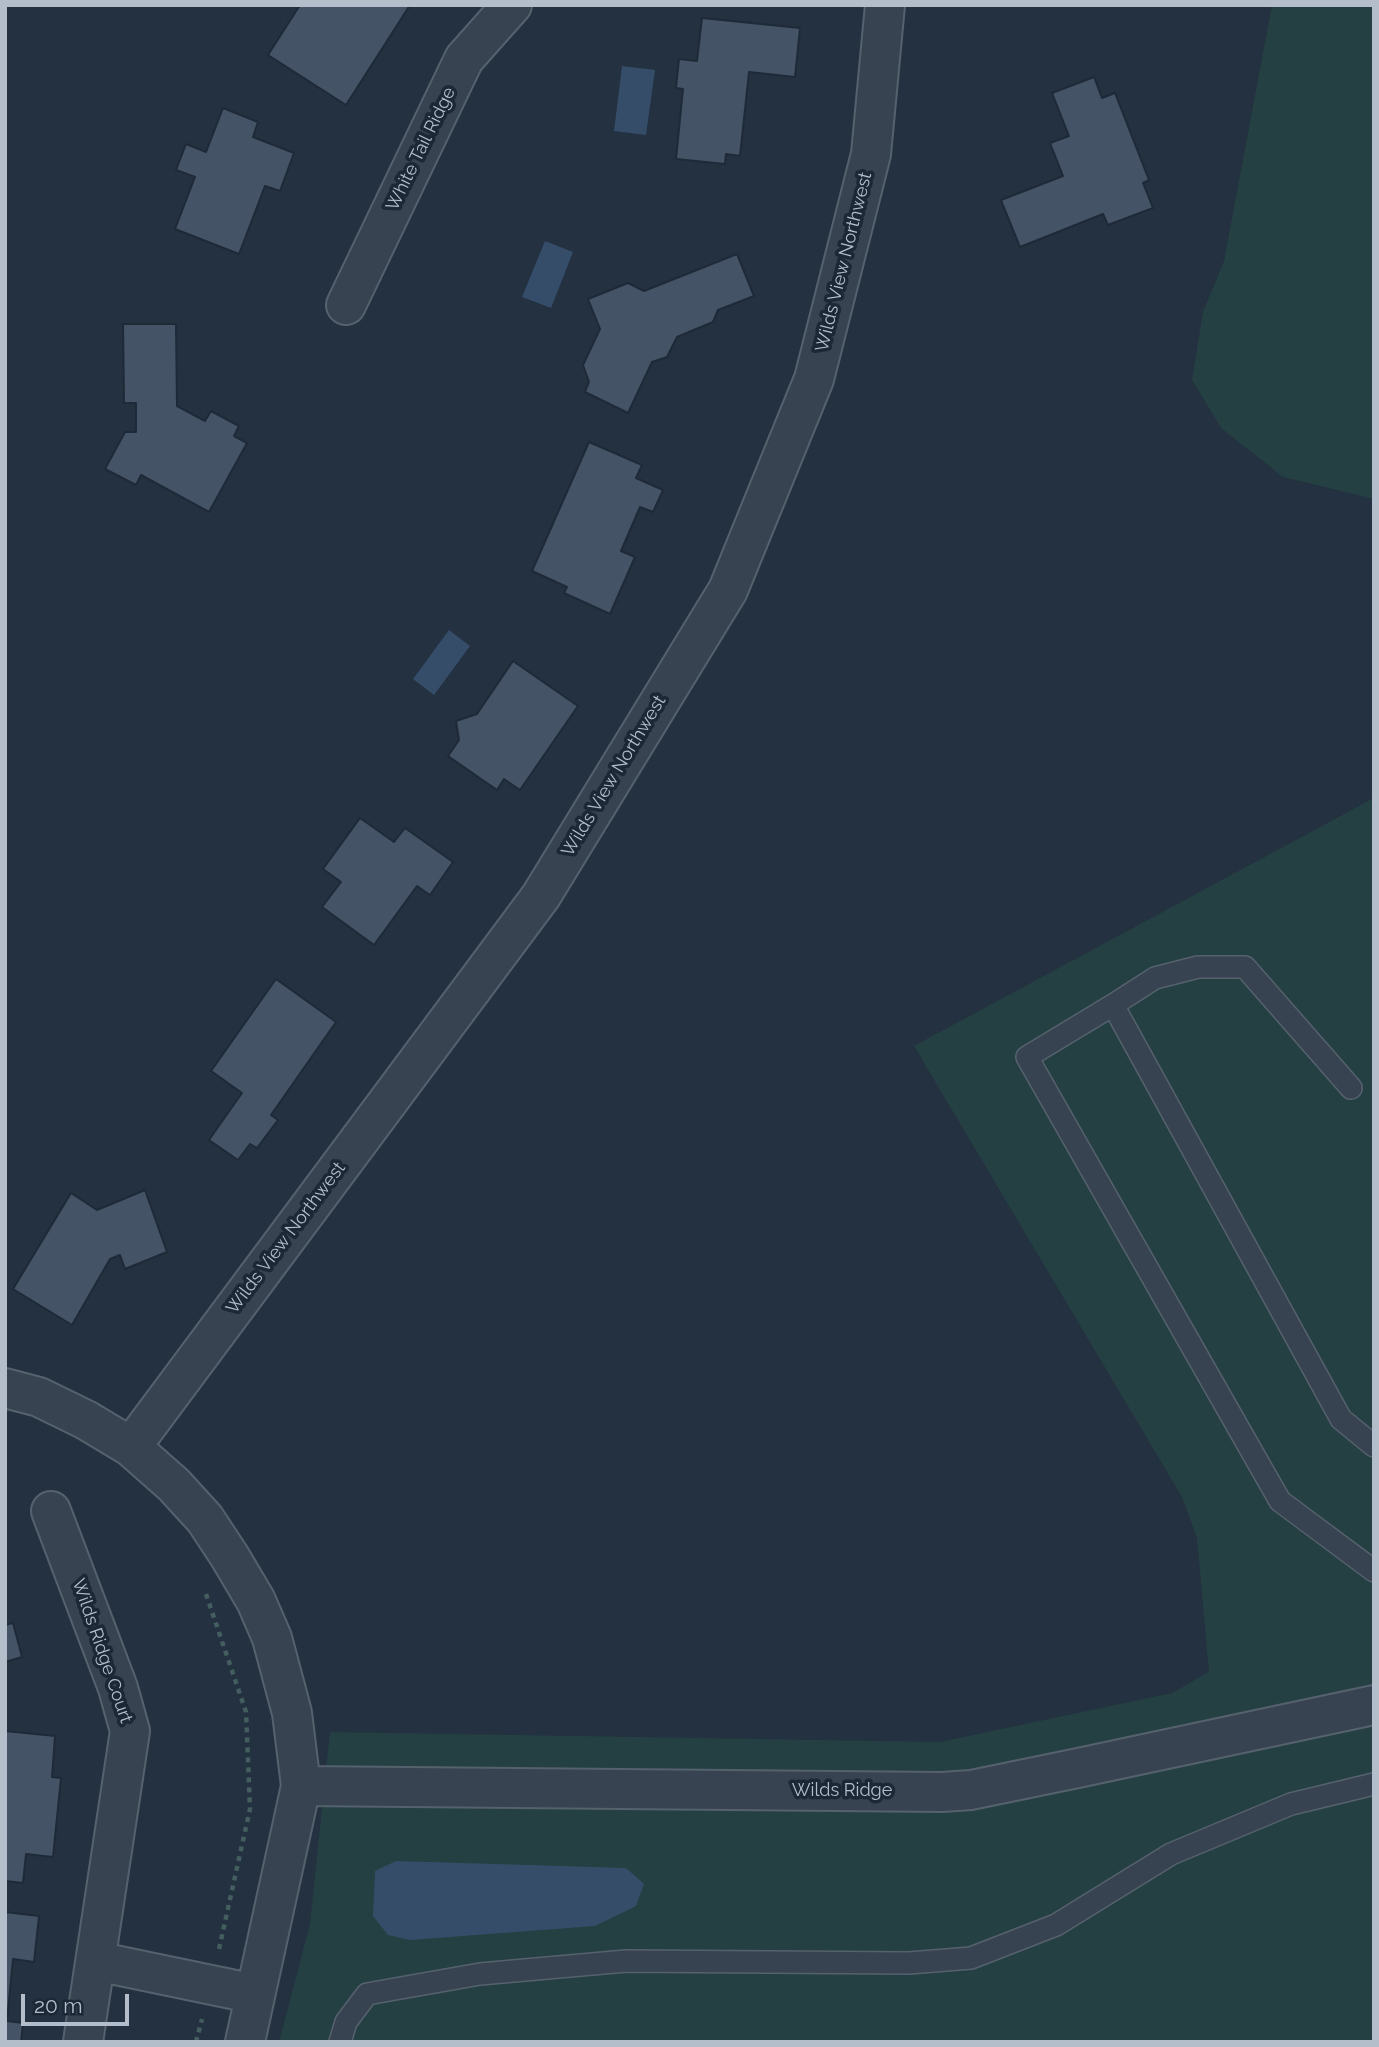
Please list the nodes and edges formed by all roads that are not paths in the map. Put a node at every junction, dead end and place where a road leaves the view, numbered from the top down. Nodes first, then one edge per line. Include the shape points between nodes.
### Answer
1 (512, 5) edge
2 (885, 5) edge
3 (346, 304) dead end
4 (1113, 1005) junction
5 (1351, 1088) dead end
6 (5, 1388) edge
7 (1374, 1446) edge
8 (131, 1447) junction
9 (51, 1511) dead end
10 (1374, 1571) edge
11 (1374, 1705) edge
12 (1374, 1784) edge
13 (301, 1786) junction
14 (96, 1961) junction
15 (255, 1994) junction
16 (83, 2042) edge
17 (245, 2042) edge
18 (340, 2042) edge

1 - 3 street, White Tail Ridge via 464,59
2 - 8 street, Wilds View Northwest via 871,154 814,379 727,590 541,896
4 - 5 lane via 1155,978 1198,967 1245,967
4 - 7 lane via 1341,1419
4 - 10 lane via 1027,1057 1280,1501
6 - 8 street via 40,1397
8 - 13 street via 205,1519 256,1601 283,1674
9 - 14 street, Wilds Ridge Court via 130,1731
11 - 13 street, Wilds Ridge via 952,1791
12 - 18 lane via 1291,1804 1171,1854 1056,1925 971,1958 909,1963 626,1961 480,1973 368,1994 345,2022
13 - 15 street
14 - 15 street
14 - 16 street, Wilds Ridge Court
15 - 17 street

